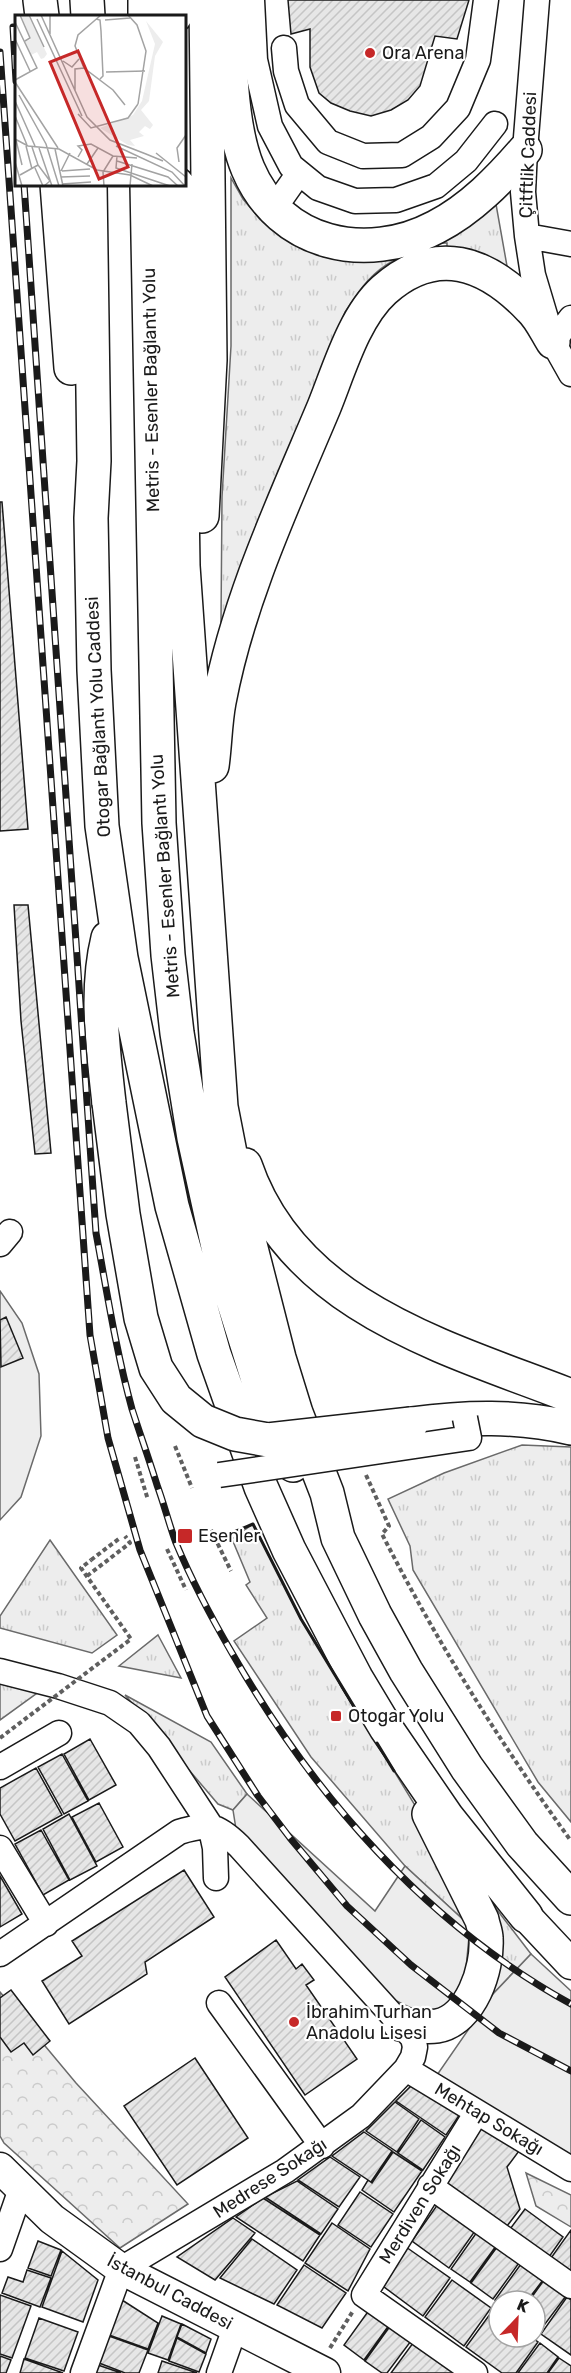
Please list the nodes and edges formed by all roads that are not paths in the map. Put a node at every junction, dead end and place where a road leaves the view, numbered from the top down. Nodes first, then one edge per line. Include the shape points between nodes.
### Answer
1 (40, 0) edge
2 (87, 0) edge
3 (174, 0) edge
4 (206, 0) edge
5 (228, 0) edge
6 (252, 0) edge
7 (486, 0) edge
8 (538, 0) edge
9 (42, 15) edge
10 (88, 15) edge
11 (175, 15) edge
12 (284, 48) dead end
13 (495, 124) dead end
14 (525, 150) junction
15 (299, 173) junction
16 (57, 186) edge
17 (90, 186) edge
18 (147, 186) edge
19 (177, 186) edge
20 (273, 210) junction
21 (527, 236) junction
22 (571, 244) edge
23 (562, 330) edge
24 (571, 374) edge
25 (91, 518) junction
26 (196, 757) junction
27 (202, 860) junction
28 (114, 916) junction
29 (219, 1069) junction
30 (571, 1396) edge
31 (465, 1418) junction
32 (571, 1428) edge
33 (219, 1475) dead end
34 (338, 1538) junction
35 (0, 1671) edge
36 (59, 1733) dead end
37 (405, 1757) junction
38 (0, 1767) edge
39 (210, 1825) junction
40 (0, 1848) edge
41 (216, 1878) dead end
42 (571, 1898) edge
43 (526, 1916) joint
44 (46, 1924) junction
45 (0, 1954) edge
46 (571, 1964) edge
47 (219, 2003) dead end
48 (400, 2024) junction
49 (406, 2069) junction
50 (477, 2112) junction
51 (322, 2146) junction
52 (0, 2168) edge
53 (571, 2169) edge
54 (430, 2186) junction
55 (21, 2190) junction
56 (0, 2249) edge
57 (121, 2269) junction
58 (571, 2286) edge
59 (235, 2328) junction
60 (321, 2371) edge
61 (83, 2373) edge
62 (219, 2373) edge
63 (475, 2373) edge

1 - 9 highway
2 - 10 highway
3 - 11 highway
4 - 26 highway via 210,360
5 - 20 highway via 233,100 240,141 256,187
6 - 15 street via 255,60 270,126 291,166
7 - 12 street via 478,60 458,108 431,137 402,155 363,156 328,142 297,105 286,71
8 - 14 street, Çitftlik Caddesi
13 - 15 street via 466,161 436,186 396,200 355,201 318,188
14 - 20 highway via 455,216 435,228 385,244 336,243 290,224
14 - 21 street, Çitftlik Caddesi
15 - 20 street
16 - 25 highway via 77,466
17 - 25 highway via 94,451
18 - 34 highway, Metris - Esenler Bağlantı Yolu via 159,824 177,1033 194,1138 222,1265 266,1405 297,1470
19 - 26 highway via 183,566
21 - 22 street
21 - 23 street, Çitftlik Caddesi via 533,275
23 - 24 street, Çitftlik Caddesi
23 - 27 highway via 482,271 458,264 429,263 404,275 382,291 367,311 293,479 240,620 219,703
25 - 28 highway, Otogar Bağlantı Yolu Caddesi via 102,826
26 - 27 highway
27 - 29 highway
28 - 31 highway, bridge via 103,960 102,995 104,1056 123,1214 141,1318 156,1368 176,1399 203,1421 235,1434 268,1440
28 - 37 highway, Otogar Bağlantı Yolu Caddesi via 172,1206 214,1354 261,1487 289,1550 356,1678
29 - 30 highway via 249,1177 268,1214 302,1260 347,1296 399,1326
29 - 34 highway via 221,1107 241,1209 279,1358 327,1494
31 - 32 highway via 525,1419
31 - 33 street, bridge via 469,1438
34 - 42 highway via 401,1662 467,1768 522,1844
35 - 39 street via 94,1697 139,1723
36 - 38 street
37 - 43 highway
37 - 48 highway via 482,1920 486,1938 480,1977 459,2014 439,2025
39 - 41 street
39 - 44 street via 179,1832
39 - 48 street via 239,1846
40 - 44 street
43 - 46 main road
44 - 45 street
47 - 51 street
48 - 49 street via 413,2038 415,2047
49 - 50 street, Mehtap Sokağı
49 - 51 street, Medrese Sokağı via 361,2116
50 - 53 street, Mehtap Sokağı
50 - 54 street, Merdiven Sokağı
51 - 57 street, Medrese Sokağı
52 - 55 main road, İstanbul Caddesi
54 - 58 street
54 - 63 street, Merdiven Sokağı via 364,2295
55 - 56 street
55 - 57 main road, İstanbul Caddesi via 52,2219
57 - 59 main road, İstanbul Caddesi
57 - 61 street
59 - 60 main road, İstanbul Caddesi
59 - 62 street

